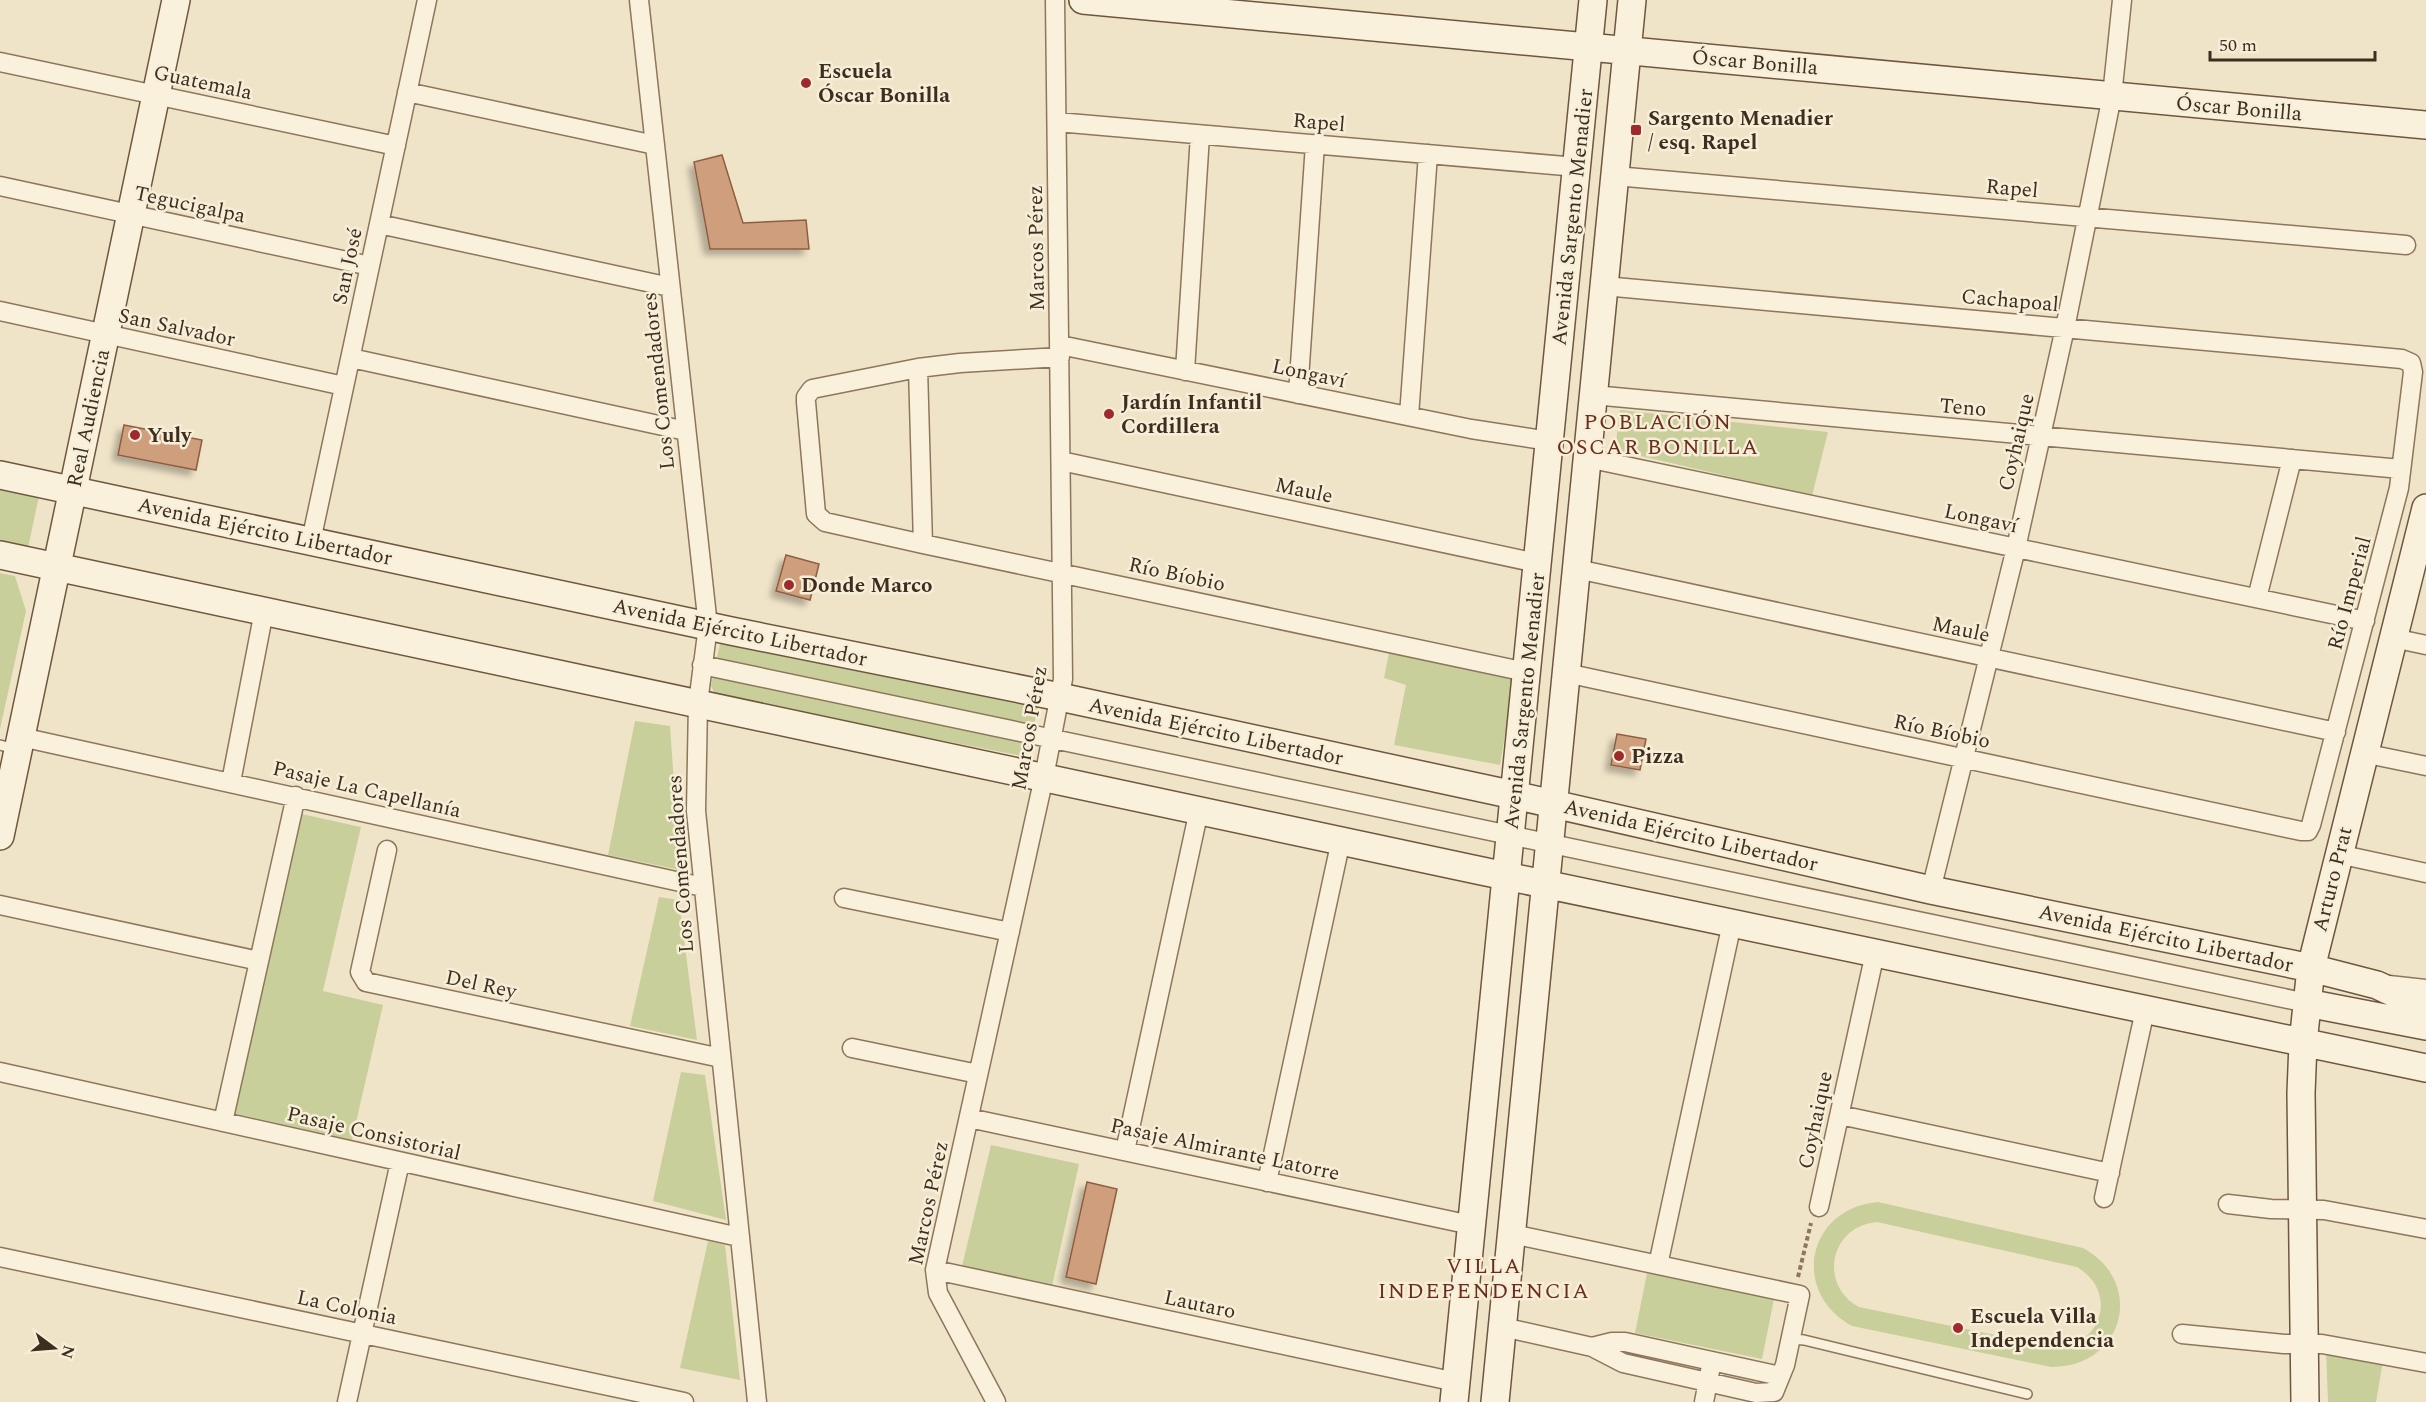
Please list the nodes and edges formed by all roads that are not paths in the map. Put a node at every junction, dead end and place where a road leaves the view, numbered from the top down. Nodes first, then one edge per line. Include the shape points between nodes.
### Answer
1 (176, 0) edge
2 (427, 0) edge
3 (639, 0) edge
4 (1055, 0) edge
5 (1083, 0) edge
6 (1593, 0) edge
7 (1632, 0) edge
8 (2122, 0) edge
9 (1589, 47) junction
10 (1627, 50) junction
11 (0, 62) edge
12 (407, 92) junction
13 (156, 95) junction
14 (2112, 96) junction
15 (1057, 122) junction
16 (2426, 125) edge
17 (1200, 135) junction
18 (1315, 144) junction
19 (655, 145) junction
20 (396, 146) junction
21 (1428, 154) junction
22 (1577, 167) junction
23 (1615, 176) junction
24 (0, 186) edge
25 (131, 215) junction
26 (2088, 217) junction
27 (379, 224) junction
28 (2406, 245) dead end
29 (370, 266) junction
30 (1604, 286) junction
31 (670, 287) junction
32 (0, 311) edge
33 (2065, 328) junction
34 (106, 335) junction
35 (1060, 351) junction
36 (351, 358) junction
37 (2411, 363) joint
38 (918, 368) junction
39 (1185, 370) junction
40 (344, 386) junction
41 (1298, 394) junction
42 (1593, 395) junction
43 (1409, 416) junction
44 (686, 431) junction
45 (2041, 436) junction
46 (1549, 441) junction
47 (1587, 458) junction
48 (2292, 459) junction
49 (1061, 460) junction
50 (2401, 470) junction
51 (0, 475) edge
52 (73, 490) junction
53 (819, 518) joint
54 (2424, 519) edge
55 (311, 541) junction
56 (923, 544) junction
57 (2016, 548) junction
58 (0, 555) edge
59 (1537, 563) junction
60 (57, 567) junction
61 (1576, 569) junction
62 (1063, 573) junction
63 (2257, 598) junction
64 (264, 611) junction
65 (2365, 621) junction
66 (708, 626) junction
67 (2393, 638) junction
68 (2426, 645) edge
69 (1989, 658) junction
70 (702, 665) junction
71 (1526, 672) junction
72 (1566, 673) junction
73 (1060, 697) junction
74 (698, 703) junction
75 (2336, 732) junction
76 (1052, 738) junction
77 (13, 744) edge
78 (2363, 753) junction
79 (1963, 759) junction
80 (2426, 766) edge
81 (1044, 777) junction
82 (231, 782) junction
83 (1514, 795) junction
84 (296, 796) junction
85 (1553, 804) junction
86 (1199, 810) junction
87 (2308, 831) joint
88 (1510, 835) junction
89 (0, 836) edge
90 (1341, 840) junction
91 (1550, 843) junction
92 (387, 850) dead end
93 (2338, 854) junction
94 (2426, 873) edge
95 (1506, 876) junction
96 (1546, 884) junction
97 (703, 887) junction
98 (1930, 890) junction
99 (844, 898) dead end
100 (0, 905) edge
101 (1732, 923) junction
102 (1010, 932) junction
103 (1875, 953) junction
104 (259, 961) junction
105 (2311, 968) junction
106 (2377, 985) junction
107 (2426, 988) edge
108 (2307, 1003) junction
109 (2426, 1008) edge
110 (2145, 1010) junction
111 (2426, 1026) edge
112 (2303, 1042) junction
113 (852, 1048) dead end
114 (721, 1058) junction
115 (2426, 1068) edge
116 (0, 1072) edge
117 (978, 1074) junction
118 (1839, 1115) junction
119 (969, 1118) junction
120 (223, 1122) junction
121 (1125, 1151) junction
122 (400, 1162) junction
123 (2110, 1173) junction
124 (1268, 1182) junction
125 (2104, 1198) dead end
126 (2228, 1204) dead end
127 (1820, 1207) road end
128 (2302, 1210) junction
129 (1471, 1225) junction
130 (2426, 1229) edge
131 (1512, 1234) junction
132 (739, 1237) junction
133 (0, 1257) edge
134 (1659, 1265) junction
135 (935, 1270) junction
136 (1503, 1327) junction
137 (362, 1333) junction
138 (2182, 1334) dead end
139 (1791, 1339) junction
140 (2304, 1343) junction
141 (1592, 1347) junction
142 (1713, 1361) junction
143 (2426, 1364) edge
144 (1780, 1376) junction
145 (1708, 1382) junction
146 (1455, 1392) edge
147 (2027, 1394) dead end
148 (347, 1402) edge
149 (684, 1402) edge
150 (757, 1402) edge
151 (996, 1402) edge
152 (1495, 1402) edge
153 (1704, 1402) edge
154 (2305, 1402) edge

1 - 13 street, Real Audiencia
2 - 12 street, San José
3 - 19 street, Los Comendadores
4 - 15 street, Marcos Pérez
5 - 9 street, Óscar Bonilla
6 - 9 street, Avenida Sargento Menadier
7 - 10 street, Avenida Sargento Menadier
8 - 14 street, Coyhaique
9 - 10 street, Óscar Bonilla
9 - 22 street, Avenida Sargento Menadier
10 - 14 street, Óscar Bonilla
10 - 23 street, Avenida Sargento Menadier
11 - 13 street, Guatemala
12 - 19 street
12 - 20 street, San José
13 - 20 street, Guatemala
13 - 25 street, Real Audiencia
14 - 16 street, Óscar Bonilla
14 - 26 street, Coyhaique
15 - 17 street, Rapel
15 - 35 street, Marcos Pérez
17 - 18 street, Rapel
17 - 39 street
18 - 21 street, Rapel
18 - 41 street
19 - 31 street, Los Comendadores
20 - 27 street, San José
21 - 22 street, Rapel
21 - 43 street
22 - 46 street, Avenida Sargento Menadier
23 - 26 street, Rapel
23 - 30 street, Avenida Sargento Menadier
24 - 25 street, Tegucigalpa
25 - 29 street, Tegucigalpa
25 - 34 street, Real Audiencia
26 - 28 street, Rapel
26 - 33 street, Coyhaique
27 - 29 street, San José
27 - 31 street
29 - 36 street, San José
30 - 33 street, Cachapoal
30 - 42 street, Avenida Sargento Menadier
31 - 44 street, Los Comendadores
32 - 34 street, San Salvador
33 - 37 street, Cachapoal via 2402,359
33 - 45 street, Coyhaique
34 - 40 street, San Salvador
34 - 52 street, Real Audiencia
35 - 38 street, Longaví
35 - 39 street, Longaví
35 - 49 street, Marcos Pérez
36 - 40 street, San José
36 - 44 street
37 - 50 street, Río Imperial
38 - 53 street, Longaví via 808,393
38 - 56 street
39 - 41 street, Longaví
40 - 55 street, San José
41 - 43 street, Longaví
42 - 45 street, Teno
42 - 47 street, Avenida Sargento Menadier
43 - 46 street, Longaví
44 - 66 street, Los Comendadores
45 - 48 street, Teno
45 - 57 street, Coyhaique
46 - 59 street, Avenida Sargento Menadier
47 - 57 street, Longaví
47 - 61 street, Avenida Sargento Menadier
48 - 50 street, Teno
48 - 63 street
49 - 59 street, Maule
49 - 62 street, Marcos Pérez
50 - 65 street, Río Imperial
51 - 52 street, Avenida Ejército Libertador
52 - 55 street, Avenida Ejército Libertador
52 - 60 street, Real Audiencia
53 - 56 street, Río Bíobio
54 - 67 street, Arturo Prat
55 - 66 street, Avenida Ejército Libertador
56 - 62 street, Río Bíobio
57 - 63 street, Longaví
57 - 69 street, Coyhaique
58 - 60 street
59 - 71 street, Avenida Sargento Menadier
60 - 64 street
60 - 77 street, Real Audiencia
61 - 69 street, Maule
61 - 72 street, Avenida Sargento Menadier
62 - 71 street, Río Bíobio
62 - 73 street, Marcos Pérez via 1064,670
63 - 65 street, Longaví
64 - 74 street
64 - 82 street
65 - 75 street, Río Imperial
66 - 70 street, Los Comendadores
66 - 73 street, Avenida Ejército Libertador
67 - 68 street
67 - 78 street, Arturo Prat
69 - 75 street, Maule
69 - 79 street, Coyhaique
70 - 74 street, Los Comendadores
70 - 76 street
71 - 83 street, Avenida Sargento Menadier
72 - 79 street, Río Bíobio
72 - 85 street, Avenida Sargento Menadier
73 - 76 street, Marcos Pérez
73 - 83 street, Avenida Ejército Libertador
74 - 81 street
74 - 97 street, Los Comendadores via 696,811
75 - 87 street, Río Imperial
76 - 81 street, Marcos Pérez
76 - 88 street
77 - 82 street, Pasaje La Capellanía
77 - 89 street, Real Audiencia
78 - 80 street
78 - 93 street, Arturo Prat
79 - 87 street, Río Bíobio
79 - 98 street, Coyhaique
81 - 86 street
81 - 102 street, Marcos Pérez
82 - 84 street, Pasaje La Capellanía
83 - 85 street, Avenida Ejército Libertador
83 - 88 street, Avenida Sargento Menadier
84 - 97 street, Pasaje La Capellanía
84 - 104 street
85 - 91 street, Avenida Sargento Menadier
85 - 98 street, Avenida Ejército Libertador
86 - 90 street
86 - 121 street
88 - 91 street
88 - 95 street, Avenida Sargento Menadier
90 - 95 street
90 - 124 street
91 - 96 street, Avenida Sargento Menadier
91 - 108 street
92 - 114 street, Del Rey via 360,972 366,982
93 - 94 street
93 - 105 street, Arturo Prat
95 - 96 street
95 - 129 street, Avenida Sargento Menadier
96 - 101 street
96 - 131 street, Avenida Sargento Menadier
97 - 114 street, Los Comendadores
98 - 105 street, Avenida Ejército Libertador
99 - 102 street
100 - 104 street
101 - 103 street
101 - 134 street
102 - 117 street, Marcos Pérez
103 - 110 street
103 - 118 street, Coyhaique
104 - 120 street
105 - 106 street, Avenida Ejército Libertador
105 - 108 street, Arturo Prat
106 - 107 street
106 - 109 street, Avenida Ejército Libertador
108 - 111 street, Avenida Ejército Libertador
108 - 112 street, Arturo Prat
110 - 112 street
110 - 123 street
112 - 115 street
112 - 128 street, Arturo Prat
113 - 117 street
114 - 132 street, Los Comendadores
116 - 120 street, Pasaje Consistorial
117 - 119 street, Marcos Pérez
118 - 123 street
118 - 127 street, Coyhaique
119 - 121 street, Pasaje Almirante Latorre
119 - 135 street, Marcos Pérez
120 - 122 street, Pasaje Consistorial
121 - 124 street, Pasaje Almirante Latorre
122 - 132 street, Pasaje Consistorial
122 - 137 street
123 - 125 street
124 - 129 street, Pasaje Almirante Latorre
126 - 128 street
128 - 130 street via 2324,1210
128 - 140 street, Arturo Prat
129 - 146 street, Avenida Sargento Menadier
131 - 134 street
131 - 136 street, Avenida Sargento Menadier
132 - 150 street, Los Comendadores
133 - 137 street, La Colonia
134 - 139 street via 1800,1295
135 - 146 street, Lautaro
135 - 151 street, Marcos Pérez via 938,1293
136 - 141 street
136 - 152 street, Avenida Sargento Menadier
137 - 148 street
137 - 149 street, La Colonia
138 - 140 street via 2275,1344
139 - 144 street
139 - 147 lane
140 - 143 street
140 - 154 street, Arturo Prat
141 - 142 street via 1625,1342
141 - 145 street via 1623,1363
142 - 144 street
142 - 145 street
144 - 145 street via 1774,1392 1756,1393
145 - 153 street

